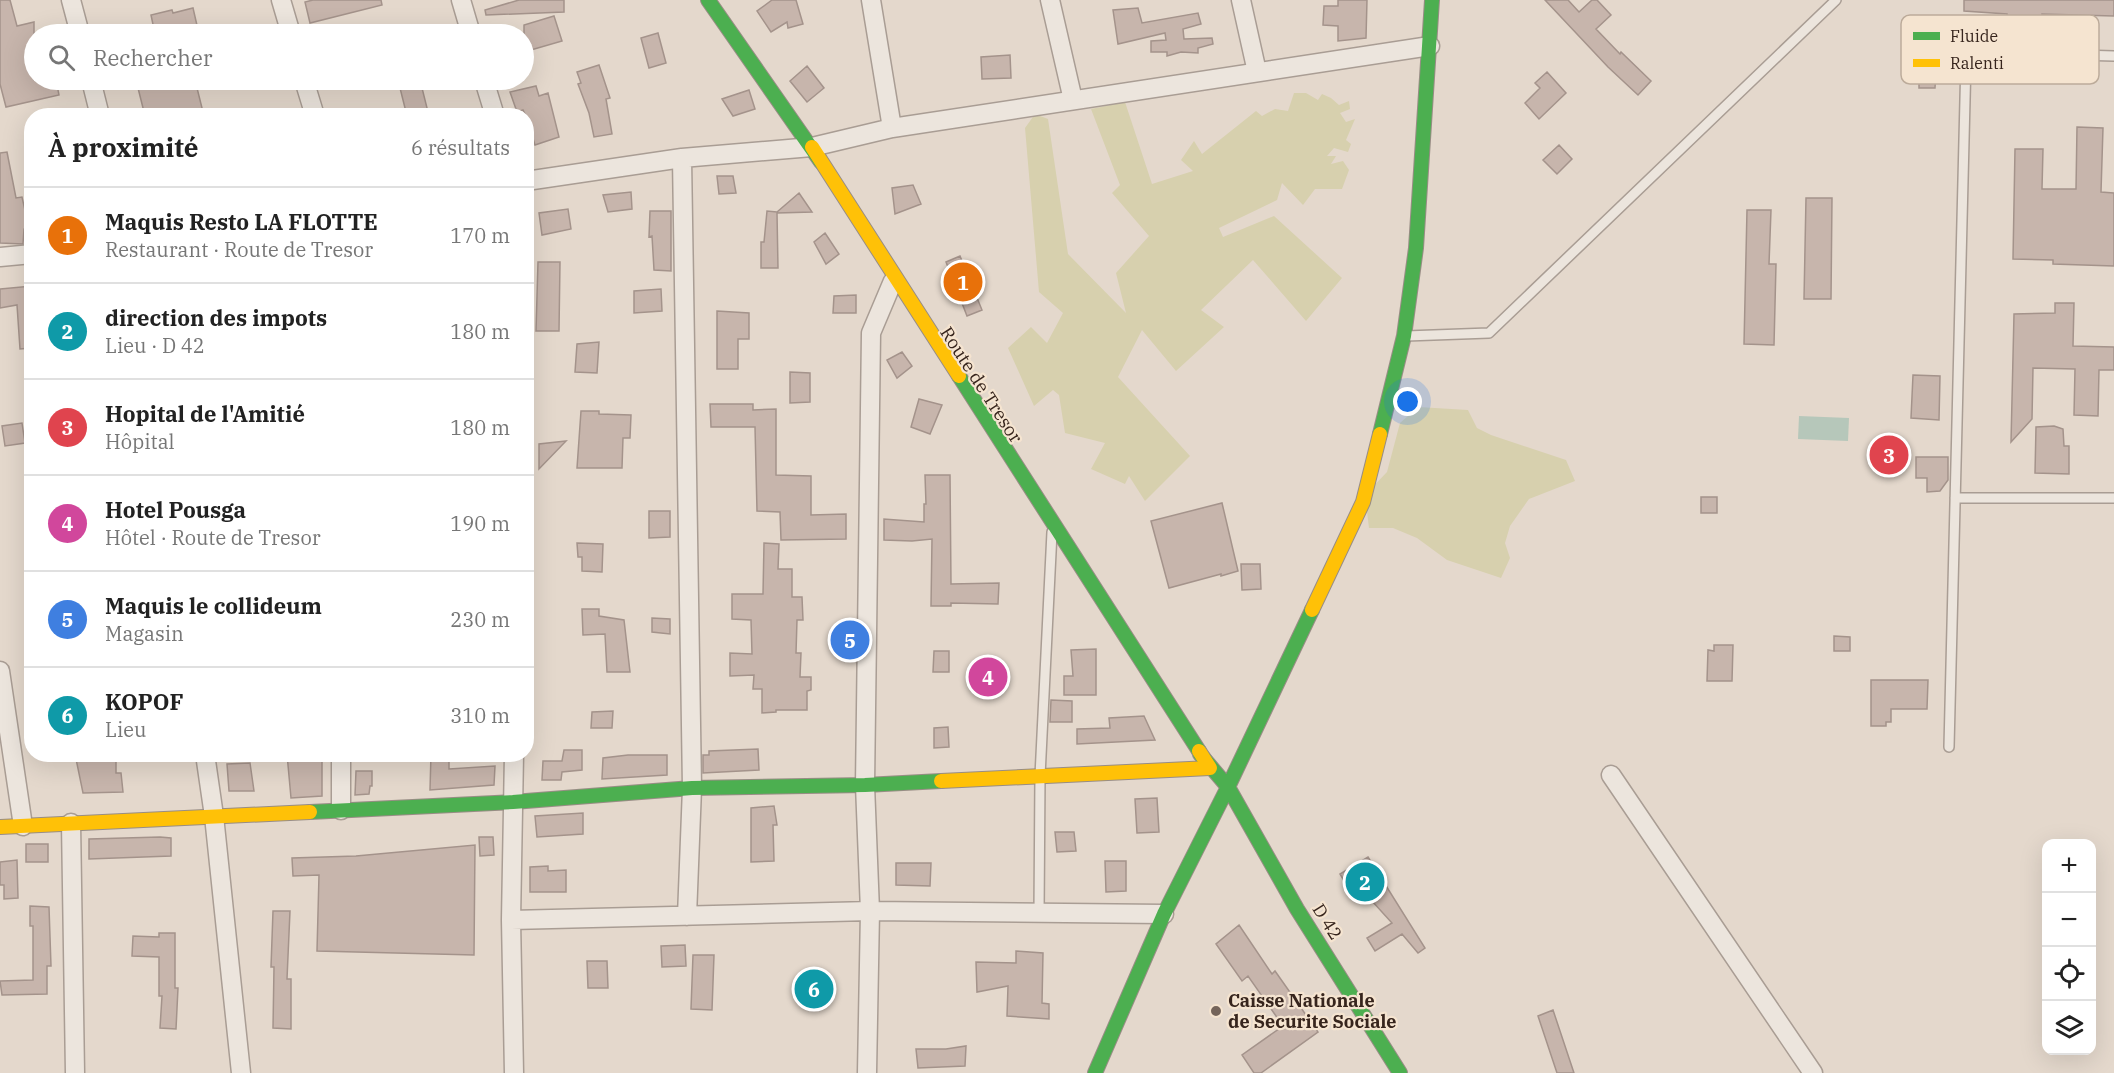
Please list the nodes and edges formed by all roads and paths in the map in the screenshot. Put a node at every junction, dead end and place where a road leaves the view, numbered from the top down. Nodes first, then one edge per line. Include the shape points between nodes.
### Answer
1 (71, 0) edge
2 (281, 0) edge
3 (461, 0) edge
4 (708, 0) edge
5 (871, 0) edge
6 (1050, 0) edge
7 (1242, 0) edge
8 (1432, 0) edge
9 (1836, 0) edge
10 (77, 24) edge
11 (288, 24) edge
12 (468, 24) edge
13 (1430, 46) junction
14 (2099, 56) edge
15 (2114, 56) edge
16 (1257, 72) junction
17 (1965, 84) edge
18 (94, 90) edge
19 (307, 90) edge
20 (487, 90) edge
21 (1073, 100) junction
22 (98, 108) edge
23 (313, 108) edge
24 (493, 108) edge
25 (892, 128) junction
26 (813, 147) junction
27 (682, 158) junction
28 (534, 180) edge
29 (24, 254) edge
30 (0, 256) edge
31 (893, 280) junction
32 (1404, 336) junction
33 (1955, 498) junction
34 (2114, 498) edge
35 (1052, 530) junction
36 (1, 681) edge
37 (1948, 747) dead end
38 (206, 762) edge
39 (341, 762) edge
40 (514, 762) edge
41 (1210, 768) junction
42 (1611, 775) dead end
43 (1040, 776) junction
44 (865, 785) junction
45 (692, 788) junction
46 (1228, 788) junction
47 (513, 802) junction
48 (341, 810) junction
49 (214, 816) junction
50 (70, 823) junction
51 (23, 825) junction
52 (0, 827) edge
53 (870, 911) junction
54 (1040, 913) junction
55 (1164, 914) junction
56 (687, 916) junction
57 (511, 920) junction
58 (75, 1073) edge
59 (241, 1073) edge
60 (514, 1073) edge
61 (867, 1073) edge
62 (1095, 1073) edge
63 (1400, 1073) edge
64 (1813, 1073) edge

1 - 10 street
2 - 11 street
3 - 12 street
4 - 26 street, Route de Tresor
5 - 25 street
6 - 21 street
7 - 16 street
8 - 13 street
9 - 32 lane via 1489,333
13 - 16 street
13 - 32 street via 1416,248
14 - 15 lane
16 - 21 street
17 - 33 lane
18 - 22 street
19 - 23 street
20 - 24 street
21 - 25 street
25 - 26 street
26 - 27 street
26 - 31 street, Route de Tresor
26 - 41 street
27 - 28 street
27 - 45 street
29 - 30 street
31 - 35 street, Route de Tresor
31 - 44 street via 871,333
32 - 46 street via 1363,502
33 - 34 lane
33 - 37 lane
35 - 41 street, Route de Tresor
35 - 43 lane
36 - 51 street
38 - 49 street
39 - 48 street
40 - 47 street
41 - 43 street
41 - 46 street, Route de Tresor
42 - 64 street
43 - 44 street
43 - 54 lane
44 - 45 street
44 - 53 street
45 - 47 street
45 - 56 street
46 - 55 street
46 - 63 street, D 42 / D 42 via 1297,909
47 - 48 street
47 - 57 street
48 - 49 street
49 - 50 street
49 - 59 street
50 - 51 street
50 - 58 street
51 - 52 street
53 - 54 street
53 - 56 street
53 - 61 street
54 - 55 street
55 - 62 street
56 - 57 street
57 - 60 street

